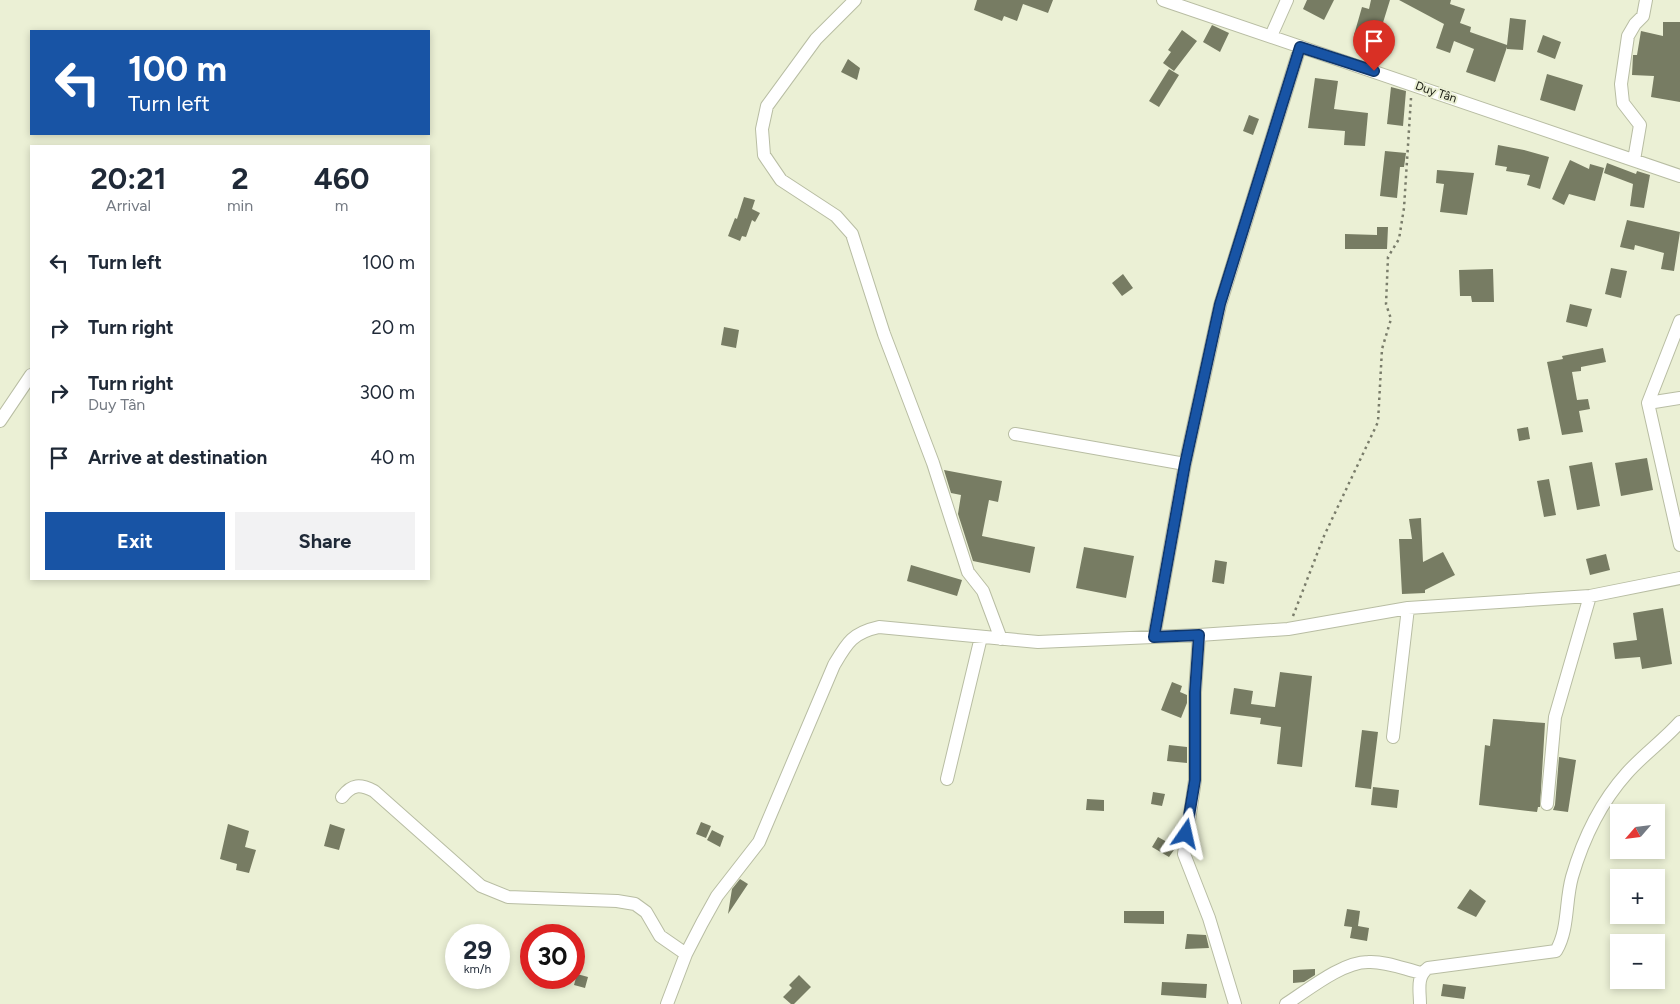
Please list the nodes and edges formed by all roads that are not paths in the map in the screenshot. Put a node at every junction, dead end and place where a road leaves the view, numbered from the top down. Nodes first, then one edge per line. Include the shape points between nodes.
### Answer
1 (855, 0) edge
2 (1163, 0) edge
3 (1287, 0) edge
4 (1646, 0) edge
5 (1271, 36) junction
6 (1300, 47) junction
7 (1634, 160) junction
8 (1680, 176) edge
9 (1680, 322) edge
10 (30, 376) edge
11 (1680, 398) edge
12 (1648, 403) junction
13 (0, 421) edge
14 (1015, 434) dead end
15 (1185, 464) junction
16 (1680, 545) edge
17 (1680, 570) edge
18 (1680, 578) edge
19 (1680, 582) edge
20 (1590, 596) junction
21 (1408, 608) junction
22 (1199, 635) junction
23 (981, 637) junction
24 (1154, 637) junction
25 (1001, 639) junction
26 (1680, 722) edge
27 (1393, 736) dead end
28 (947, 779) dead end
29 (342, 797) dead end
30 (1547, 804) dead end
31 (686, 954) junction
32 (1421, 973) junction
33 (667, 1004) edge
34 (1235, 1004) edge
35 (1286, 1004) edge
36 (1420, 1004) edge

1 - 25 street via 816,39 768,106 762,129 764,155 781,180 836,216 852,234 968,572 982,591
2 - 5 street, Duy Tân
3 - 5 street
4 - 7 street via 1643,16 1628,36 1622,84 1623,103 1640,125
5 - 6 street, Duy Tân
6 - 7 street, Duy Tân
6 - 15 street via 1220,304
7 - 8 street, Duy Tân
9 - 12 street
10 - 13 street
11 - 12 street
12 - 16 street
14 - 15 street
15 - 24 street
17 - 18 street
18 - 19 street
18 - 20 street
20 - 21 street
20 - 30 street via 1555,717
21 - 22 street via 1288,629
21 - 27 street
22 - 24 street
22 - 34 street via 1195,780 1184,854 1209,918
23 - 25 street
23 - 28 street
23 - 31 street via 878,627 864,630 850,639 813,710 759,842 717,896
24 - 25 street via 1038,642
26 - 32 street via 1628,772 1594,821 1572,877 1565,908 1566,928 1556,951 1438,966
29 - 31 street via 358,785 374,791 454,864 481,886 495,892 519,898 635,904 646,912 660,936
31 - 33 street
32 - 35 street via 1378,962 1359,962 1344,967
32 - 36 street

